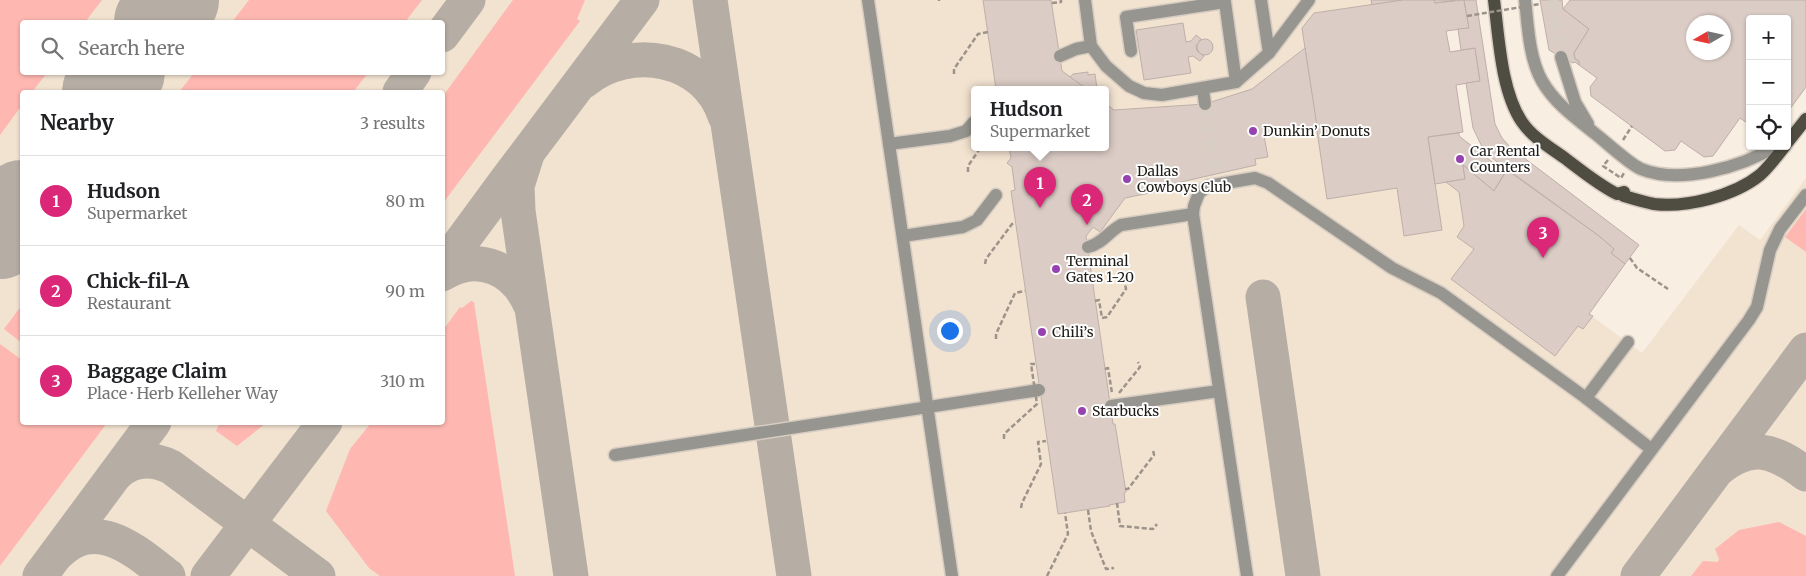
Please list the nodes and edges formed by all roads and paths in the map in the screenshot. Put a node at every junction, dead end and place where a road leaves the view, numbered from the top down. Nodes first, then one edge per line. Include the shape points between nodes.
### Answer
1 (868, 0) edge
2 (1061, 0) edge
3 (1085, 0) edge
4 (1261, 0) edge
5 (1309, 0) edge
6 (1494, 0) edge
7 (1526, 0) edge
8 (1052, 3) dead end
9 (1540, 4) dead end
10 (1466, 16) dead end
11 (988, 32) dead end
12 (1091, 46) junction
13 (1131, 51) dead end
14 (1269, 53) junction
15 (1060, 56) dead end
16 (1561, 57) tunnel mouth
17 (954, 74) dead end
18 (1236, 82) junction
19 (1203, 89) junction
20 (1205, 104) tunnel mouth
21 (1806, 117) edge
22 (971, 125) edge
23 (1632, 126) dead end
24 (1791, 131) edge
25 (1594, 132) junction
26 (1791, 138) edge
27 (1622, 140) dead end
28 (889, 144) junction
29 (1769, 150) edge
30 (1782, 150) edge
31 (978, 151) edge
32 (1608, 160) dead end
33 (968, 172) dead end
34 (1625, 172) dead end
35 (1806, 194) edge
36 (996, 195) dead end
37 (1193, 214) junction
38 (1015, 223) dead end
39 (903, 236) junction
40 (1088, 247) dead end
41 (1630, 258) dead end
42 (986, 264) dead end
43 (1125, 284) dead end
44 (1668, 289) dead end
45 (1025, 291) dead end
46 (1095, 301) dead end
47 (996, 339) dead end
48 (1628, 342) dead end
49 (1138, 362) dead end
50 (1035, 364) dead end
51 (1105, 369) dead end
52 (1039, 390) dead end
53 (1219, 391) junction
54 (1586, 398) junction
55 (1110, 406) dead end
56 (928, 408) junction
57 (1004, 439) dead end
58 (1046, 441) dead end
59 (1153, 449) dead end
60 (1651, 449) junction
61 (615, 455) dead end
62 (1125, 489) dead end
63 (1117, 503) dead end
64 (1021, 508) dead end
65 (1088, 510) dead end
66 (1065, 513) dead end
67 (1156, 524) dead end
68 (1114, 568) dead end
69 (952, 576) edge
70 (1047, 576) edge
71 (1247, 576) edge
72 (1557, 576) edge

1 - 28 lane
2 - 8 path
3 - 12 lane
4 - 14 lane
5 - 14 lane
6 - 30 main road via 1506,85 1523,124 1543,143 1617,194 1624,192 1624,196 1655,204 1710,199 1759,176
7 - 25 lane via 1533,56 1542,80 1568,112
9 - 10 path, bridge
11 - 17 path via 978,34 954,69
12 - 15 lane
12 - 19 lane via 1106,66 1128,86 1144,93 1162,95
13 - 18 lane via 1126,17 1225,2
14 - 18 lane
16 - 25 lane via 1575,102
18 - 19 lane
19 - 20 lane
21 - 24 lane
21 - 26 main road
22 - 28 lane via 966,131 950,136
23 - 27 path
25 - 29 lane via 1640,168 1662,174 1721,169
28 - 39 lane
31 - 33 path via 968,166
32 - 34 path via 1603,166 1621,178
35 - 60 lane via 1780,229 1770,250 1757,307
36 - 39 lane via 977,220 963,227
37 - 40 lane via 1121,225 1095,246
37 - 53 lane
37 - 54 lane via 1199,193 1218,179 1255,178 1268,183 1392,268 1440,293
38 - 42 path via 986,258
39 - 56 lane
41 - 44 path via 1637,268
43 - 46 path via 1126,289 1107,318 1102,318 1099,300
45 - 47 path via 1015,292
48 - 54 lane
49 - 51 path via 1140,367 1117,395 1112,396 1108,368
50 - 57 path, bridge via 1031,364 1037,404 1004,434
52 - 56 lane
53 - 55 lane
53 - 71 lane
54 - 60 lane
56 - 61 lane
56 - 69 lane
58 - 64 path via 1038,442 1041,464
59 - 62 path via 1154,455
60 - 72 lane
63 - 67 path via 1120,526 1153,529
65 - 68 path via 1091,531 1106,569
66 - 70 path via 1068,534

